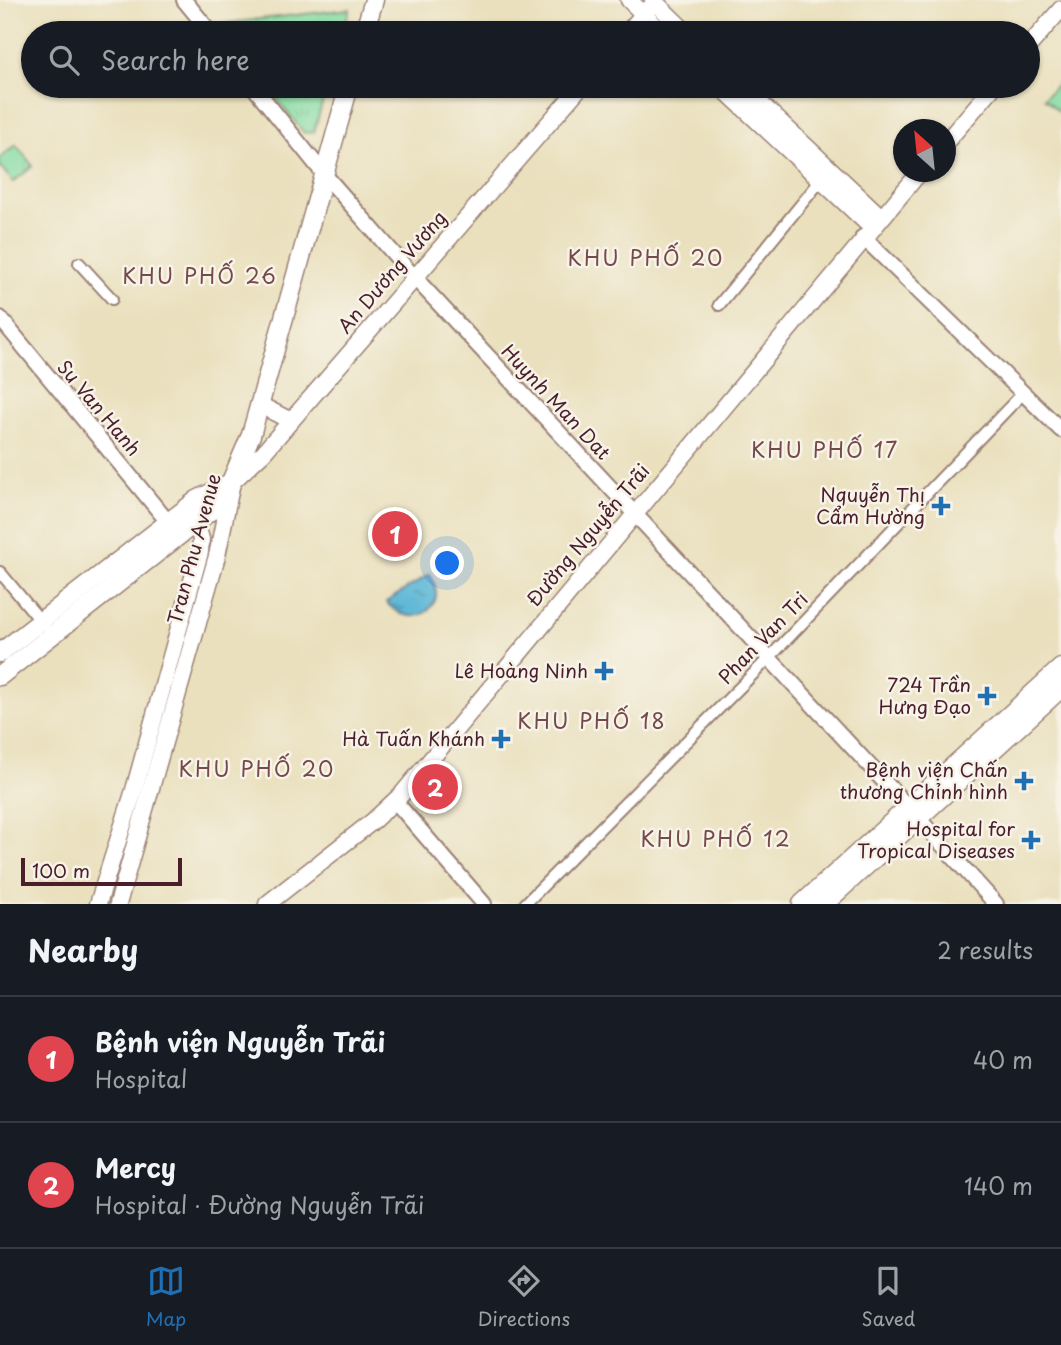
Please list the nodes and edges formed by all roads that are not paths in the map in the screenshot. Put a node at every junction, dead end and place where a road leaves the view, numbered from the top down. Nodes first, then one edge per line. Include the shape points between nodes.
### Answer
1 (184, 0) edge
2 (374, 0) edge
3 (629, 0) edge
4 (654, 0) edge
5 (1061, 9) edge
6 (643, 15) junction
7 (201, 21) edge
8 (368, 21) edge
9 (638, 21) edge
10 (650, 21) edge
11 (675, 21) edge
12 (1040, 33) edge
13 (263, 98) edge
14 (346, 98) edge
15 (572, 98) edge
16 (733, 98) edge
17 (754, 98) edge
18 (984, 98) edge
19 (956, 130) edge
20 (324, 174) junction
21 (821, 180) junction
22 (911, 182) edge
23 (872, 227) junction
24 (79, 263) dead end
25 (415, 278) junction
26 (112, 299) dead end
27 (719, 304) dead end
28 (0, 318) edge
29 (1023, 393) junction
30 (260, 405) junction
31 (291, 421) junction
32 (1061, 430) edge
33 (232, 482) junction
34 (633, 514) junction
35 (191, 515) junction
36 (174, 529) junction
37 (0, 572) edge
38 (46, 628) junction
39 (0, 653) edge
40 (770, 657) junction
41 (1061, 668) edge
42 (0, 676) edge
43 (1061, 688) edge
44 (1036, 701) junction
45 (153, 747) junction
46 (395, 802) junction
47 (913, 813) junction
48 (840, 880) junction
49 (98, 904) edge
50 (118, 904) edge
51 (267, 904) edge
52 (484, 904) edge
53 (525, 904) edge
54 (802, 904) edge
55 (824, 904) edge
56 (996, 904) edge

1 - 7 street
2 - 8 main road
3 - 6 main road
4 - 6 main road
4 - 11 main road
5 - 12 main road
6 - 9 main road
6 - 10 main road
13 - 20 street, Huynh Man Dat
14 - 20 main road, Tran Phu Avenue
15 - 25 main road, An Dương Vương
16 - 21 main road
17 - 23 main road
18 - 19 main road
20 - 25 street, Huynh Man Dat
20 - 30 main road, Tran Phu Avenue
21 - 23 main road
21 - 27 street
22 - 23 main road, Đường Nguyễn Trãi
23 - 29 street
23 - 34 main road, Đường Nguyễn Trãi
24 - 26 street
25 - 31 main road, An Dương Vương
25 - 34 street, Huynh Man Dat
28 - 36 street, Su Van Hanh
29 - 32 street
29 - 40 street, Phan Van Tri
30 - 31 main road
30 - 33 main road, Tran Phu Avenue
31 - 33 main road, An Dương Vương
33 - 35 main road via 222,499
33 - 45 main road, Tran Phu Avenue via 216,556
34 - 40 street, Huynh Man Dat
34 - 46 main road, Đường Nguyễn Trãi
35 - 36 main road
35 - 45 main road, Tran Phu Avenue via 201,539 200,552
36 - 38 main road
37 - 38 street
38 - 39 main road
38 - 42 main road
40 - 47 street, Huynh Man Dat
40 - 53 street, Phan Van Tri
41 - 44 main road
43 - 44 main road
44 - 47 main road
45 - 49 main road, Tran Phu Avenue
45 - 50 main road, Tran Phu Avenue
46 - 51 main road, Đường Nguyễn Trãi
46 - 52 street
47 - 48 main road
47 - 56 street, Huynh Man Dat
48 - 54 main road
48 - 55 main road

